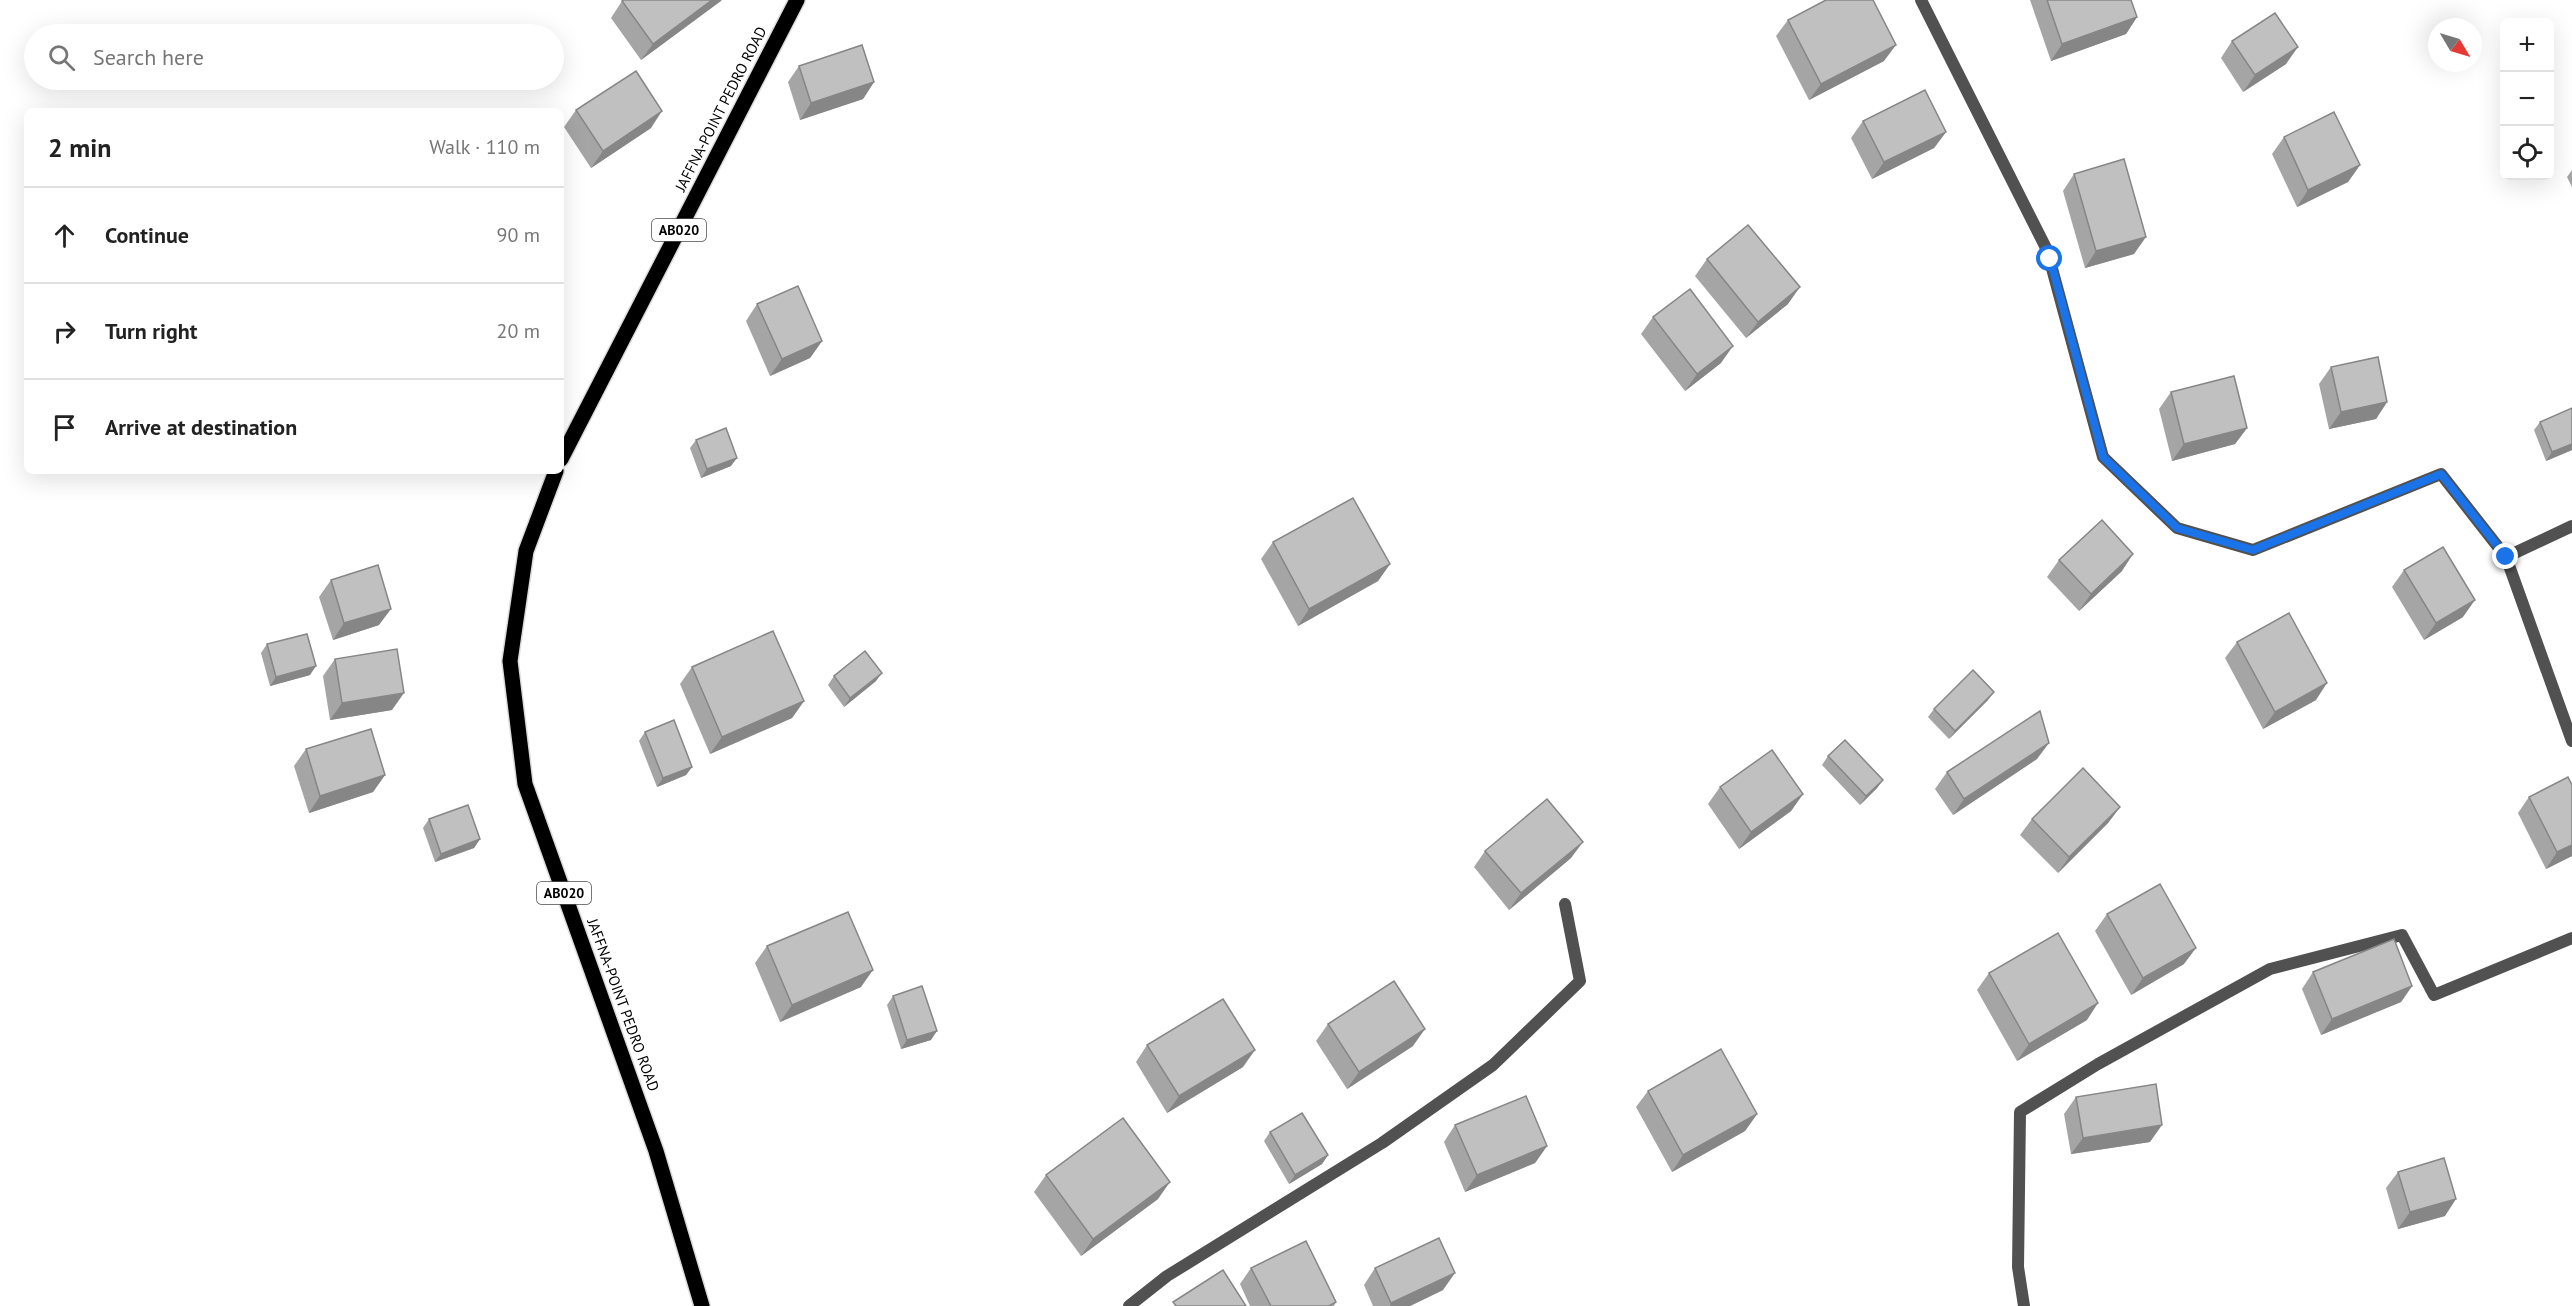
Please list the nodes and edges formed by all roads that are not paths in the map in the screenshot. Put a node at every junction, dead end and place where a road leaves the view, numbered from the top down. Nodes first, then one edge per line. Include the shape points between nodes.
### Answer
1 (797, 0) edge
2 (1921, 0) edge
3 (564, 453) edge
4 (555, 474) edge
5 (2572, 526) edge
6 (2506, 557) junction
7 (2572, 741) edge
8 (1565, 904) dead end
9 (2572, 938) edge
10 (702, 1306) edge
11 (1129, 1306) edge
12 (2024, 1306) edge

1 - 3 main road, JAFFNA-POINT PEDRO ROAD / AB020
2 - 6 street via 2047,250 2103,457 2177,528 2253,550 2441,474
4 - 10 main road, JAFFNA-POINT PEDRO ROAD / AB020 via 526,551 510,661 525,784 656,1151
5 - 6 street
6 - 7 street
8 - 11 street via 1580,981 1493,1065 1382,1143 1167,1276
9 - 12 street via 2434,995 2402,935 2270,969 2020,1112 2018,1267

